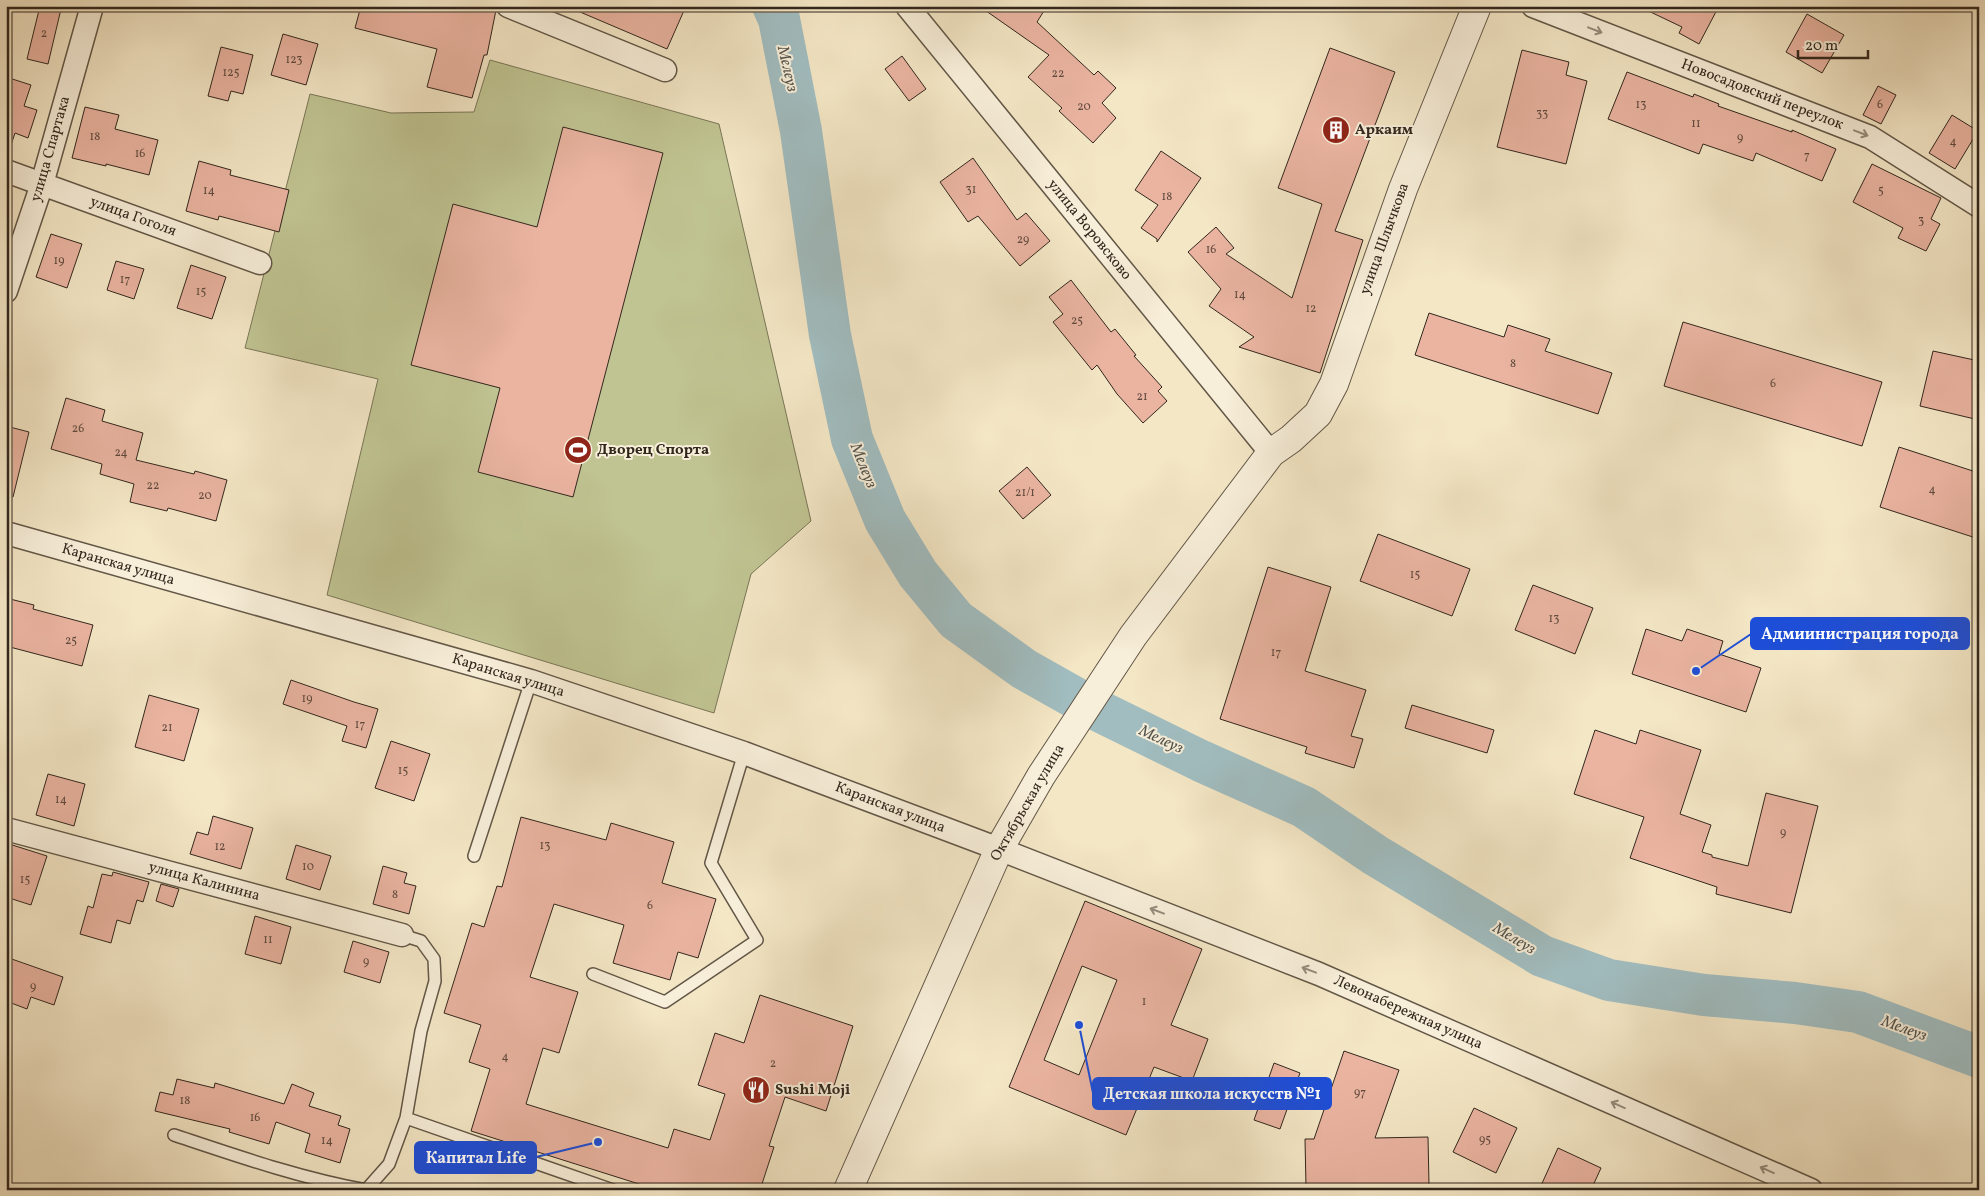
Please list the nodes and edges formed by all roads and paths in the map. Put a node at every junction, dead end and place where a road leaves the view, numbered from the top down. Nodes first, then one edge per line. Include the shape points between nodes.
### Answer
1 (92, 6) edge
2 (508, 6) edge
3 (907, 6) edge
4 (1477, 6) edge
5 (1533, 6) edge
6 (665, 70) dead end
7 (6, 170) edge
8 (42, 184) junction
9 (1979, 206) edge
10 (260, 263) dead end
11 (6, 291) edge
12 (1271, 453) junction
13 (6, 534) edge
14 (531, 681) junction
15 (744, 753) junction
16 (6, 829) edge
17 (999, 849) junction
18 (474, 856) dead end
19 (402, 935) joint
20 (593, 974) dead end
21 (406, 1118) junction
22 (174, 1135) dead end
23 (579, 1185) edge
24 (366, 1190) edge
25 (613, 1190) edge
26 (848, 1190) edge
27 (1811, 1190) edge

1 - 8 street, улица Спартака
2 - 6 street
3 - 12 street, улица Воровсково
4 - 12 street, улица Шлычкова via 1403,188 1334,384 1318,414 1292,439
5 -> 9 street, Новосадовский переулок via 1870,137
7 - 8 street, улица Гоголя
8 - 10 street, улица Гоголя
8 - 11 street, улица Спартака
12 - 17 street, Октябрьская улица via 1133,636 1041,776
13 - 14 street, Каранская улица
14 - 15 street, Каранская улица
14 - 18 lane
15 - 17 street, Каранская улица
15 - 20 lane via 711,863 757,940 665,1002
16 - 19 street, улица Калинина
17 - 26 street, Октябрьская улица
27 -> 17 street, Левонабережная улица via 1319,974
19 - 21 lane via 421,942 434,959 435,980 421,1031
21 - 23 lane
21 - 24 lane via 389,1164
22 - 24 lane via 256,1162
23 - 25 lane

